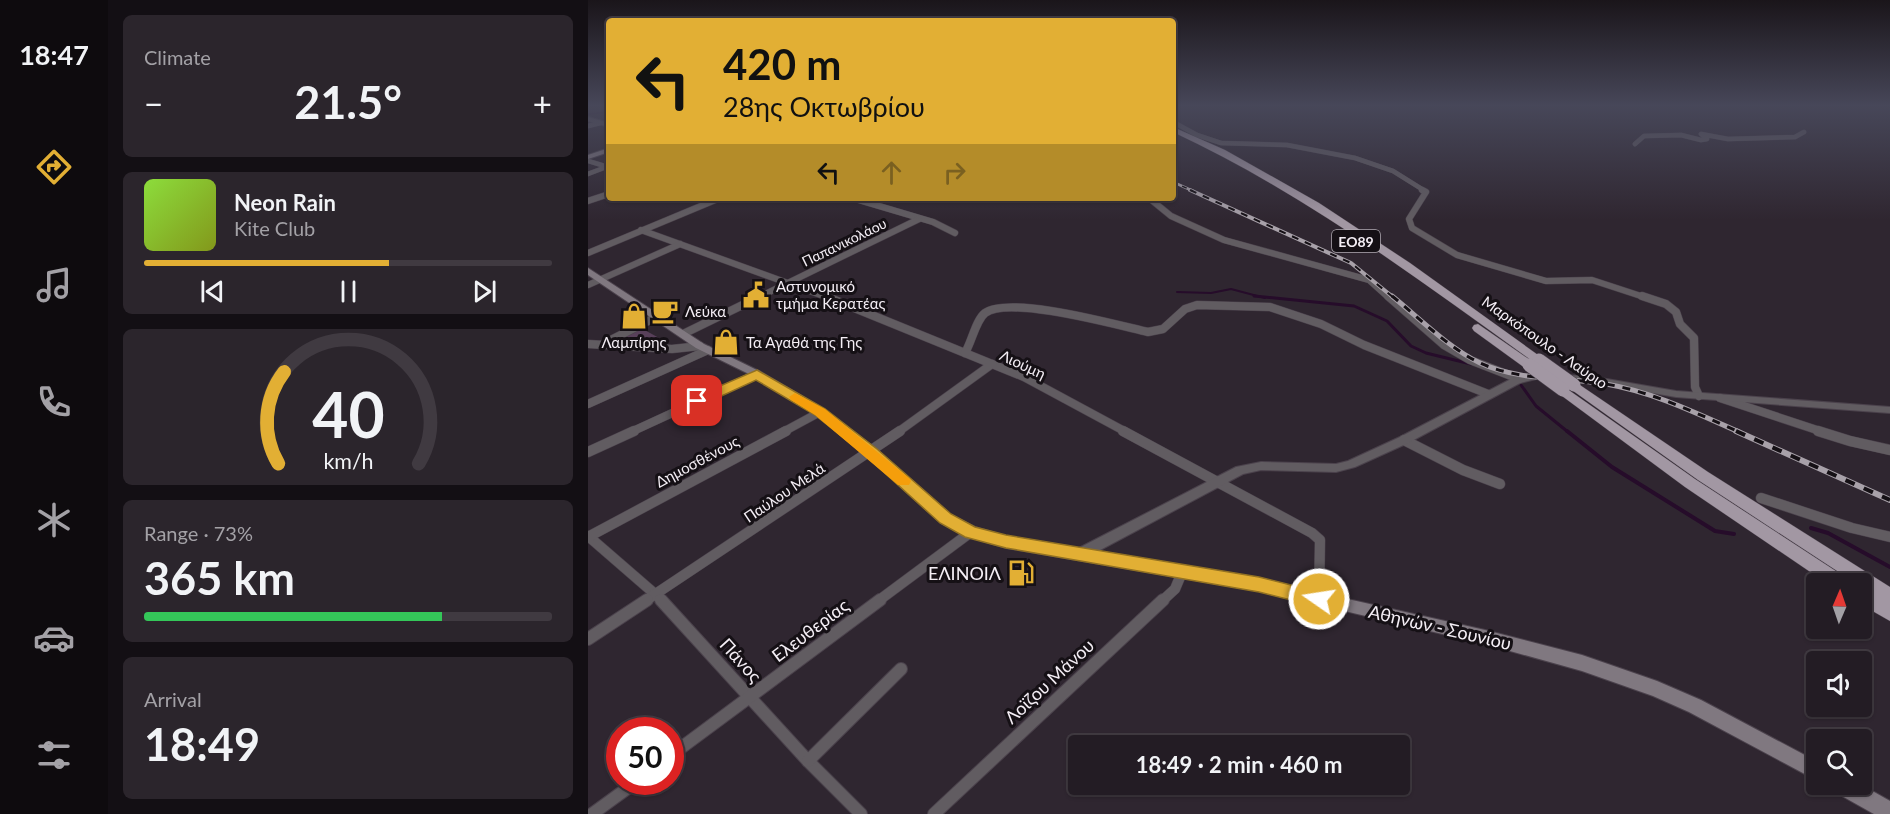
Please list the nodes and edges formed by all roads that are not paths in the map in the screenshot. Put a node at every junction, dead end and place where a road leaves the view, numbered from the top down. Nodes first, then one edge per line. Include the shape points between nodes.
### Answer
1 (1191, 144) edge
2 (1205, 144) edge
3 (1245, 144) edge
4 (606, 151) edge
5 (588, 159) edge
6 (606, 166) edge
7 (606, 168) edge
8 (588, 174) edge
9 (606, 195) edge
10 (588, 201) edge
11 (707, 201) edge
12 (862, 201) edge
13 (1152, 201) edge
14 (710, 202) joint
15 (919, 219) junction
16 (641, 230) junction
17 (955, 233) dead end
18 (680, 244) junction
19 (588, 253) edge
20 (588, 271) edge
21 (600, 280) junction
22 (790, 282) junction
23 (588, 285) edge
24 (656, 317) junction
25 (683, 334) junction
26 (588, 344) edge
27 (601, 345) junction
28 (704, 348) junction
29 (964, 353) junction
30 (992, 364) junction
31 (1533, 367) junction
32 (757, 374) junction
33 (1519, 379) junction
34 (1568, 384) junction
35 (1488, 394) junction
36 (1699, 396) junction
37 (1716, 397) junction
38 (588, 404) edge
39 (1890, 410) edge
40 (820, 412) junction
41 (1404, 440) junction
42 (1890, 450) edge
43 (588, 452) edge
44 (871, 452) junction
45 (1216, 482) junction
46 (1500, 484) dead end
47 (1761, 498) dead end
48 (971, 532) junction
49 (588, 536) edge
50 (1890, 537) edge
51 (1082, 553) junction
52 (1183, 570) junction
53 (1825, 573) edge
54 (657, 595) junction
55 (1890, 596) edge
56 (1319, 599) junction
57 (1872, 602) edge
58 (1890, 613) edge
59 (588, 639) edge
60 (901, 669) dead end
61 (750, 697) junction
62 (684, 746) edge
63 (808, 761) junction
64 (1806, 766) edge
65 (618, 795) edge
66 (1860, 795) edge
67 (1890, 812) edge
68 (592, 814) edge
69 (861, 814) edge
70 (934, 814) edge

1 - 31 highway, Μαρκόπουλο - Λαύριο / ΕΟ89 via 1293,199
2 - 31 highway, Μαρκόπουλο - Λαύριο / ΕΟ89 via 1302,196
3 - 36 street via 1294,146 1385,168 1426,192 1409,219 1412,228 1457,255 1546,281 1592,280 1666,304 1694,338 1695,387
4 - 5 main road
5 - 6 street
7 - 8 street
9 - 10 street
11 - 14 street
12 - 15 street
13 - 33 street via 1170,216 1224,240 1369,280 1444,345
14 - 16 street
15 - 17 street
15 - 22 street, Παπανικολάου
16 - 18 street, Λιούμη
16 - 19 street
18 - 21 street
18 - 22 street, Λιούμη
20 - 21 main road, Αθηνών - Σουνίου
21 - 23 street
21 - 24 main road, Αθηνών - Σουνίου
22 - 25 street, Παπανικολάου
22 - 29 street, Λιούμη
24 - 25 main road, Αθηνών - Σουνίου
24 - 27 street
25 - 28 main road, Αθηνών - Σουνίου
26 - 27 street
27 - 28 street
28 - 32 main road, Αθηνών - Σουνίου
28 - 38 street
29 - 30 street, Λιούμη
29 - 35 street via 973,340 979,318 996,307 1054,311 1149,332 1163,329 1185,309 1197,305 1265,306 1321,324
30 - 44 street, Παύλου Μελά
30 - 45 street, Λιούμη via 1024,377
31 - 33 street
31 - 34 highway, Μαρκόπουλο - Λαύριο / ΕΟ89, bridge
32 - 40 main road, Αθηνών - Σουνίου
32 - 43 street
33 - 35 street
34 - 36 street via 1595,380
34 - 53 highway, Μαρκόπουλο - Λαύριο / ΕΟ89 via 1690,483
34 - 55 highway, Μαρκόπουλο - Λαύριο / ΕΟ89
35 - 41 street
36 - 37 street
37 - 39 street
37 - 42 street via 1850,441
40 - 44 main road, Αθηνών - Σουνίου
40 - 49 street, Δημοσθένους
41 - 45 street via 1336,468 1261,466 1240,470
41 - 46 street via 1462,470
44 - 48 main road, Αθηνών - Σουνίου via 946,519
44 - 54 street, Παύλου Μελά
45 - 51 street
45 - 56 street, Λιούμη via 1320,540
47 - 50 street
48 - 51 main road, Αθηνών - Σουνίου via 1006,542
48 - 61 street, Ελευθερίας
49 - 54 street, Πάνος
51 - 52 main road, Αθηνών - Σουνίου
52 - 56 main road, Αθηνών - Σουνίου
52 - 70 street, Λοϊζου Μάνου via 1175,589
54 - 59 street, Παύλου Μελά
54 - 61 street, Πάνος
56 - 64 main road, Αθηνών - Σουνίου via 1532,649 1624,677 1695,706
57 - 58 highway
60 - 63 street
61 - 62 street, Ελευθερίας
61 - 63 street, Πάνος
63 - 69 street, Πάνος
65 - 68 street
66 - 67 main road

